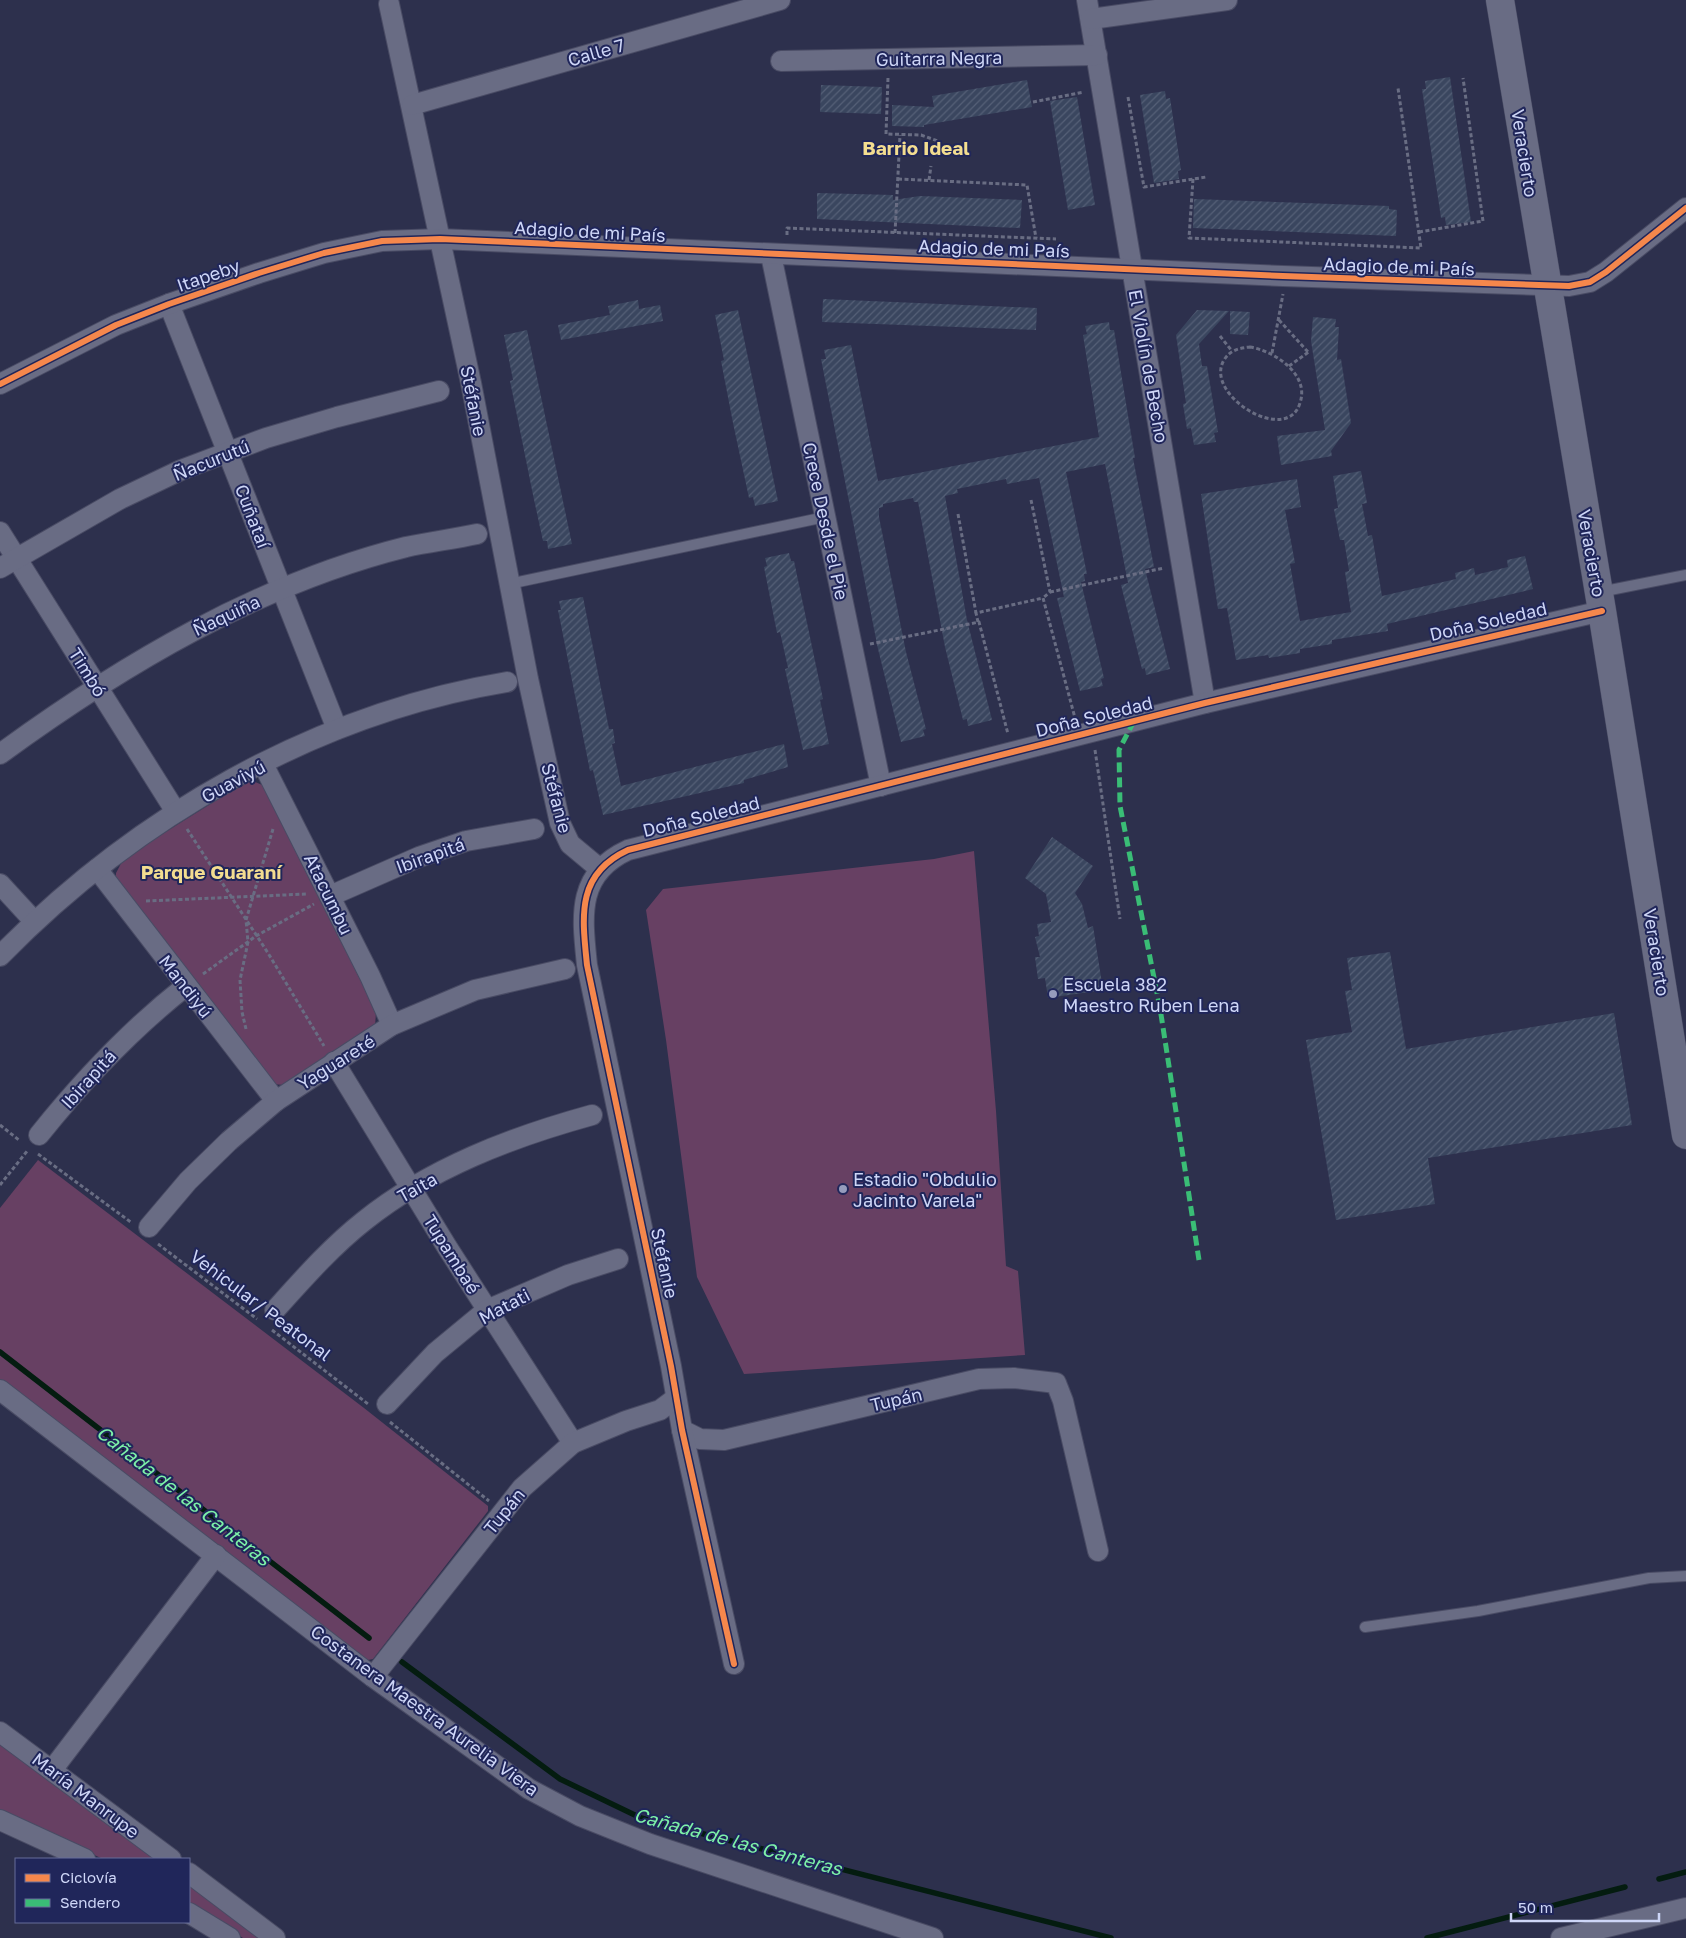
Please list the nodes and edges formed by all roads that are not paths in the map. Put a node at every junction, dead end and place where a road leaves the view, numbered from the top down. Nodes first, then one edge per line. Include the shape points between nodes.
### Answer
1 (780, 0) edge
2 (1228, 0) edge
3 (1500, 0) edge
4 (389, 4) dead end
5 (1089, 10) edge
6 (1097, 55) junction
7 (780, 62) dead end
8 (412, 105) junction
9 (1686, 208) edge
10 (440, 239) junction
11 (779, 255) junction
12 (1133, 270) junction
13 (1547, 287) junction
14 (169, 304) junction
15 (0, 384) edge
16 (439, 391) dead end
17 (229, 452) junction
18 (825, 517) junction
19 (0, 532) edge
20 (477, 534) dead end
21 (8, 562) edge
22 (1686, 575) edge
23 (509, 584) junction
24 (282, 589) junction
25 (1601, 601) junction
26 (507, 682) dead end
27 (98, 688) junction
28 (1205, 703) junction
29 (337, 729) junction
30 (0, 754) edge
31 (263, 764) junction
32 (881, 786) junction
33 (176, 812) junction
34 (534, 830) dead end
35 (97, 869) junction
36 (600, 869) junction
37 (0, 884) edge
38 (330, 896) junction
39 (34, 921) junction
40 (0, 956) edge
41 (565, 969) dead end
42 (186, 986) junction
43 (392, 1025) junction
44 (334, 1062) junction
45 (276, 1101) junction
46 (592, 1115) dead end
47 (1686, 1135) edge
48 (30, 1142) road end
49 (411, 1189) junction
50 (146, 1232) road end
51 (618, 1259) dead end
52 (487, 1310) junction
53 (269, 1317) road end
54 (0, 1390) edge
55 (676, 1398) junction
56 (382, 1410) road end
57 (682, 1430) junction
58 (573, 1443) junction
59 (1098, 1551) dead end
60 (216, 1555) junction
61 (1686, 1576) edge
62 (1364, 1627) dead end
63 (734, 1664) dead end
64 (373, 1677) junction
65 (0, 1732) edge
66 (52, 1770) junction
67 (0, 1820) edge
68 (83, 1858) edge
69 (170, 1858) edge
70 (190, 1874) edge
71 (1686, 1908) edge
72 (190, 1913) edge
73 (230, 1938) edge
74 (275, 1938) edge
75 (934, 1938) edge
76 (1561, 1938) edge

1 - 8 street, Calle 7
2 - 5 street
3 - 13 street, Veracierto
4 - 8 street, Stéfanie
5 - 6 street, El Violín de Becho
6 - 7 street, Guitarra Negra
6 - 12 street, El Violín de Becho
8 - 10 street, Stéfanie
9 - 13 street, Adagio de mi País via 1590,282
10 - 11 street, Adagio de mi País
10 - 14 street, Itapeby via 382,241 324,253
10 - 23 street, Stéfanie
11 - 12 street, Adagio de mi País
11 - 18 street, Crece Desde el Pie
12 - 13 street, Adagio de mi País
12 - 28 street, El Violín de Becho
13 - 25 street, Veracierto
14 - 15 street, Itapeby via 116,325
14 - 17 street, Cuñataí
16 - 17 street, Ñacurutú via 337,417
17 - 21 street, Ñacurutú via 120,499
17 - 24 street, Cuñataí
18 - 23 lane
18 - 32 street, Crece Desde el Pie
19 - 21 street, Timbó
20 - 24 street, Ñaquiña via 406,547
21 - 27 street, Timbó
22 - 25 lane
23 - 36 street, Stéfanie via 560,823 570,844
24 - 27 street, Ñaquiña via 179,637
24 - 29 street, Cuñataí
25 - 28 street, Doña Soledad
25 - 47 street, Veracierto
26 - 29 street, Guaviyú via 426,701
27 - 30 street, Ñaquiña
27 - 33 street, Timbó
28 - 32 street, Doña Soledad
29 - 31 street, Guaviyú
31 - 33 street, Guaviyú
31 - 38 street, Atacumbu
32 - 36 street, Doña Soledad via 628,850
33 - 35 street, Guaviyú
34 - 38 street, Ibirapitá via 466,841 419,857
35 - 39 street, Guaviyú
35 - 42 street, Mandiyú
36 - 55 street, Stéfanie via 588,889 584,909 587,964
37 - 39 street
38 - 43 street, Atacumbu
39 - 40 street, Guaviyú
41 - 43 street, Yaguareté via 475,990
42 - 45 street, Mandiyú
42 - 48 street, Ibirapitá via 96,1067
43 - 44 street, Yaguareté
44 - 45 street, Yaguareté
44 - 49 street, Tupambaé
45 - 50 street, Yaguareté via 209,1161
46 - 49 street, Taita via 486,1150
49 - 52 street, Tupambaé
49 - 53 street, Taita via 371,1216 318,1263
51 - 52 street, Matati via 568,1275
52 - 56 street, Matati via 435,1353
52 - 58 street, Tupambaé
54 - 60 street, Costanera Maestra Aurelia Viera
55 - 57 street, Stéfanie
55 - 58 street, Tupán via 660,1410
57 - 59 street, Tupán via 700,1439 724,1440 979,1379 1014,1378 1056,1383
57 - 63 street, Stéfanie
58 - 64 street, Tupán via 522,1488
60 - 64 street, Costanera Maestra Aurelia Viera
60 - 66 street
61 - 62 lane via 1649,1578 1478,1611
64 - 75 street, Costanera Maestra Aurelia Viera via 529,1789 580,1816 650,1844
65 - 66 street, María Manrupe
66 - 69 street, María Manrupe
67 - 68 street
70 - 74 street
71 - 76 street
72 - 73 street

